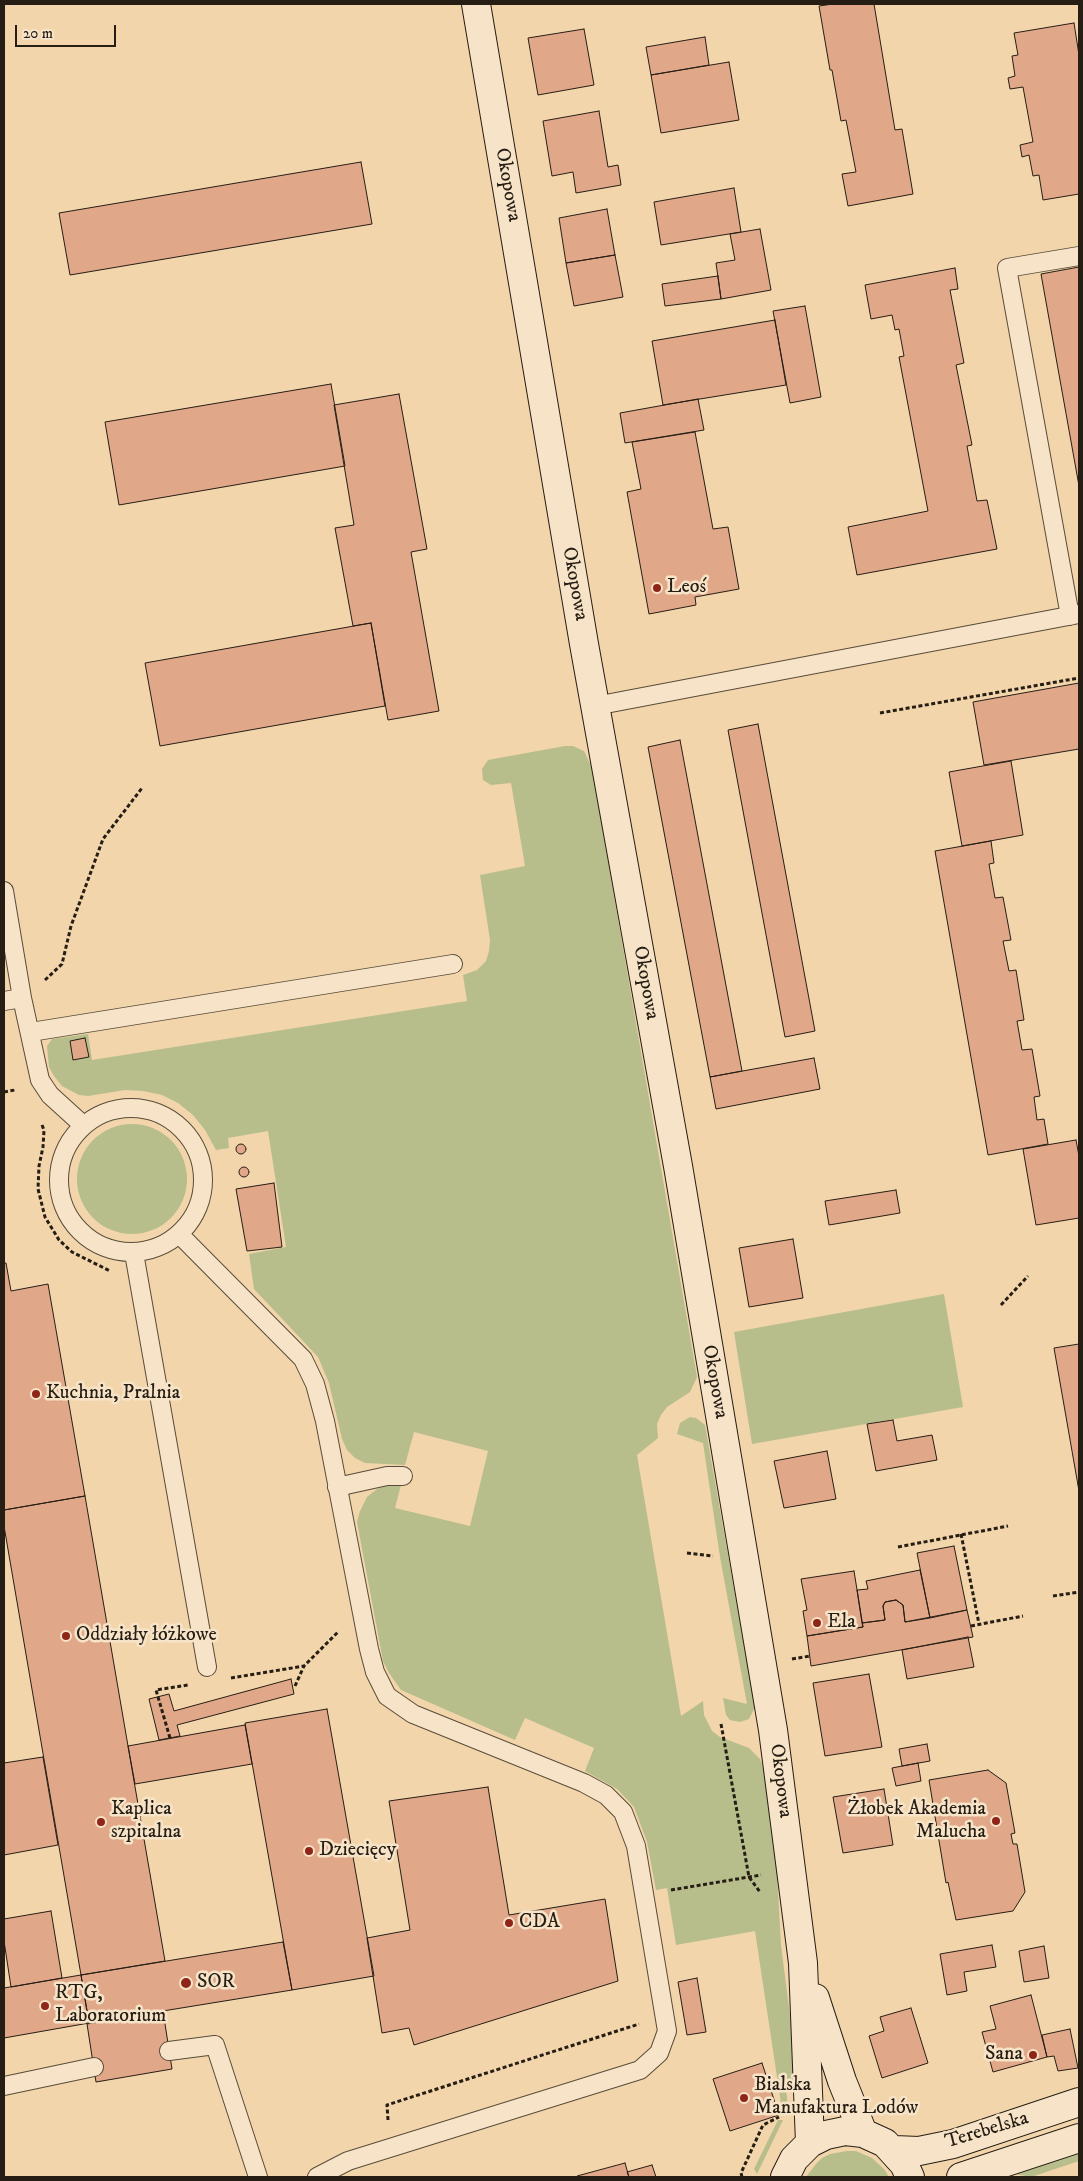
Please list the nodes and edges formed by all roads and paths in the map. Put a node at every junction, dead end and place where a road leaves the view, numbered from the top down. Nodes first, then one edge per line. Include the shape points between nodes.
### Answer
1 (476, 4) edge
2 (1079, 256) edge
3 (1074, 615) edge
4 (1079, 678) edge
5 (595, 706) junction
6 (880, 713) dead end
7 (142, 788) dead end
8 (4, 891) edge
9 (453, 964) dead end
10 (22, 998) junction
11 (4, 1001) edge
12 (30, 1032) junction
13 (41, 1122) dead end
14 (83, 1125) junction
15 (179, 1234) junction
16 (134, 1253) junction
17 (1028, 1276) dead end
18 (139, 1279) junction
19 (1002, 1305) dead end
20 (403, 1476) dead end
21 (337, 1487) junction
22 (1008, 1526) dead end
23 (961, 1534) junction
24 (898, 1547) dead end
25 (687, 1553) dead end
26 (720, 1558) dead end
27 (1079, 1592) edge
28 (1053, 1596) dead end
29 (362, 1609) junction
30 (1023, 1616) dead end
31 (979, 1624) junction
32 (971, 1626) dead end
33 (810, 1656) dead end
34 (784, 1660) dead end
35 (207, 1667) dead end
36 (295, 1686) dead end
37 (156, 1690) dead end
38 (722, 1724) dead end
39 (170, 1738) dead end
40 (791, 1870) junction
41 (749, 1877) junction
42 (645, 1894) junction
43 (803, 1963) junction
44 (638, 2016) dead end
45 (169, 2051) dead end
46 (94, 2067) dead end
47 (4, 2086) edge
48 (1079, 2102) edge
49 (784, 2115) dead end
50 (863, 2133) junction
51 (1079, 2138) edge
52 (810, 2143) junction
53 (390, 2148) junction
54 (894, 2150) junction
55 (258, 2177) edge
56 (317, 2177) edge
57 (742, 2177) edge
58 (785, 2177) edge
59 (910, 2177) edge
60 (961, 2177) edge

1 - 5 street, Okopowa
2 - 3 lane via 1007,268
3 - 5 lane
4 - 6 path
5 - 40 street, Okopowa via 774,1730
7 - 10 path via 103,839 71,926 62,964
8 - 10 lane
9 - 12 lane
10 - 11 lane
10 - 12 lane
12 - 14 lane via 40,1080 50,1095
13 - 18 path via 44,1130 38,1189 45,1217 59,1240 78,1256 113,1273 115,1283
14 - 15 lane via 102,1112 124,1107 140,1108 169,1118 186,1132 198,1152 203,1174 201,1197 192,1218
14 - 16 lane via 67,1145 59,1169 59,1195 69,1218 86,1238 109,1250
15 - 16 lane via 157,1248
15 - 21 lane via 303,1359 315,1384 325,1421
16 - 18 lane
17 - 19 path
18 - 35 lane
20 - 21 lane
21 - 29 lane
22 - 23 path
23 - 24 path
23 - 31 path
25 - 26 path
27 - 28 path
29 - 36 path via 304,1666
29 - 42 lane via 375,1672 387,1696 414,1714 584,1783 606,1795 624,1812 636,1846
30 - 31 path
31 - 32 path
33 - 34 path
37 - 39 path
38 - 41 path
40 - 41 path
40 - 43 street, Okopowa
41 - 42 path
42 - 53 lane via 668,2031 659,2053 640,2070
43 - 50 street, Okopowa
43 - 52 street, Okopowa
44 - 53 path via 639,2026 387,2105
45 - 55 lane via 215,2045
46 - 47 lane
48 - 54 street, Terebelska via 953,2144 919,2151
49 - 57 path via 763,2123
50 - 52 street via 844,2131
50 - 54 street
51 - 60 street, Terebelska
52 - 58 street via 794,2159
53 - 56 lane via 348,2161
54 - 59 street

